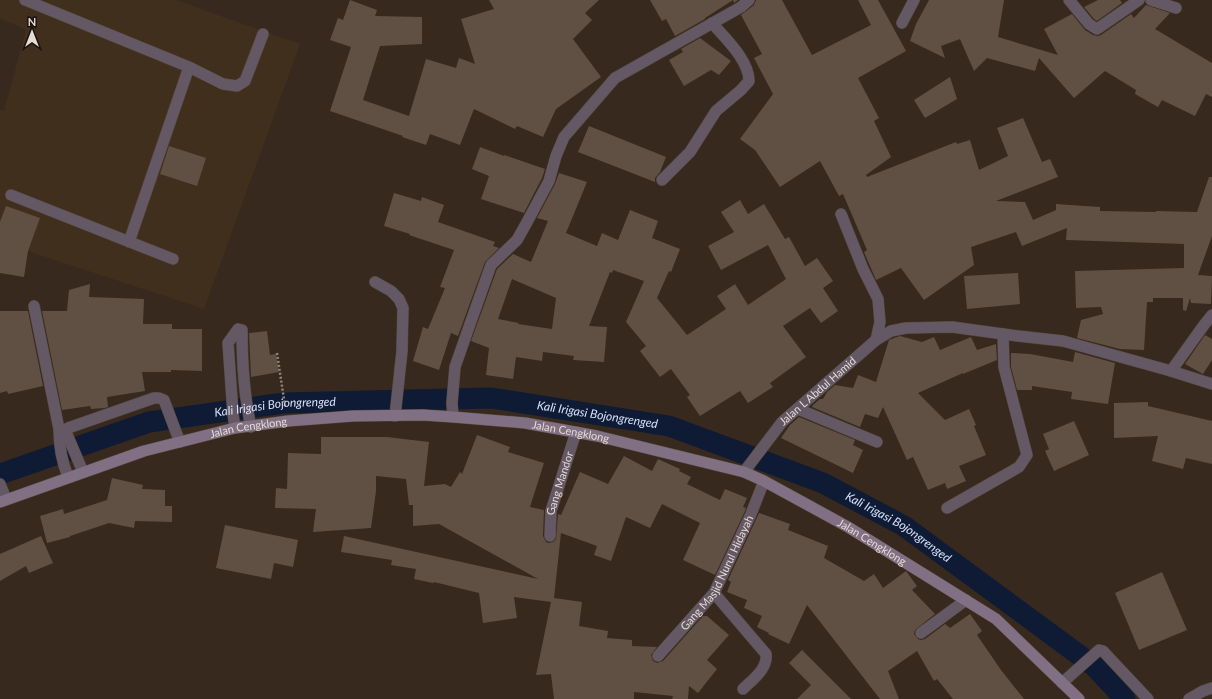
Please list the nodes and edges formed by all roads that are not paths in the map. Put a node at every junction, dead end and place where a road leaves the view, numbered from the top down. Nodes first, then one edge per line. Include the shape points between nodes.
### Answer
1 (26, 0) edge
2 (749, 0) edge
3 (914, 0) edge
4 (1069, 0) edge
5 (1139, 0) edge
6 (1151, 0) edge
7 (1176, 8) dead end
8 (712, 23) junction
9 (902, 23) dead end
10 (263, 34) dead end
11 (189, 67) junction
12 (662, 180) dead end
13 (11, 195) dead end
14 (841, 214) dead end
15 (129, 242) junction
16 (173, 259) dead end
17 (375, 282) dead end
18 (34, 306) dead end
19 (1212, 315) edge
20 (1003, 334) junction
21 (876, 340) junction
22 (1171, 371) junction
23 (1212, 384) edge
24 (798, 409) junction
25 (395, 411) junction
26 (453, 416) junction
27 (251, 427) junction
28 (235, 428) junction
29 (576, 432) junction
30 (178, 437) junction
31 (64, 439) junction
32 (877, 442) dead end
33 (81, 468) junction
34 (744, 472) junction
35 (68, 477) junction
36 (764, 481) junction
37 (2, 494) edge
38 (947, 508) dead end
39 (550, 536) dead end
40 (714, 593) junction
41 (966, 600) junction
42 (921, 633) dead end
43 (658, 656) dead end
44 (1062, 683) junction
45 (1212, 688) edge
46 (743, 689) dead end
47 (1078, 699) edge
48 (1148, 699) edge
49 (1189, 699) edge

1 - 11 street
2 - 8 street
3 - 9 street
4 - 5 street via 1089,24 1097,29
6 - 7 street
8 - 12 street via 744,63 749,81 716,111 690,152
8 - 26 street via 615,78 564,137 549,181 517,240 491,265 456,367
10 - 11 street via 245,82 237,86 223,84
11 - 15 street
13 - 15 street
14 - 21 street via 878,299 880,322
15 - 16 street
17 - 25 street via 391,291 403,308 402,351
18 - 31 street via 58,429
19 - 22 street
20 - 21 street, Jalan L Abdul Hamid via 952,327 906,328 891,330
20 - 22 street, Jalan L Abdul Hamid via 1062,340
20 - 38 street via 1004,367 1027,455 1019,467
21 - 24 street, Jalan L Abdul Hamid
22 - 23 street, Jalan L Abdul Hamid
24 - 32 street
24 - 34 street, Jalan L Abdul Hamid via 782,422
25 - 26 main road, Jalan Cengklong
25 - 27 main road, Jalan Cengklong
26 - 29 main road, Jalan Cengklong via 525,423
27 - 28 main road, Jalan Cengklong
27 - 28 street via 240,329 228,343
28 - 30 main road, Jalan Cengklong
29 - 34 main road, Jalan Cengklong
29 - 39 street, Gang Mandor via 551,511
30 - 31 street via 164,400 154,398 68,428
30 - 33 main road, Jalan Cengklong via 144,451
31 - 33 street
31 - 35 street via 64,465
33 - 35 main road, Jalan Cengklong
34 - 36 main road, Jalan Cengklong
35 - 37 main road, Jalan Cengklong
36 - 40 street, Gang Masjid Nurul Hidayah
36 - 41 main road, Jalan Cengklong via 848,527
40 - 43 street, Gang Masjid Nurul Hidayah
40 - 46 street via 766,654 764,667
41 - 42 street
41 - 44 main road, Jalan Cengklong via 996,619
44 - 47 main road, Jalan Cengklong
44 - 48 street via 1099,650
45 - 49 street

